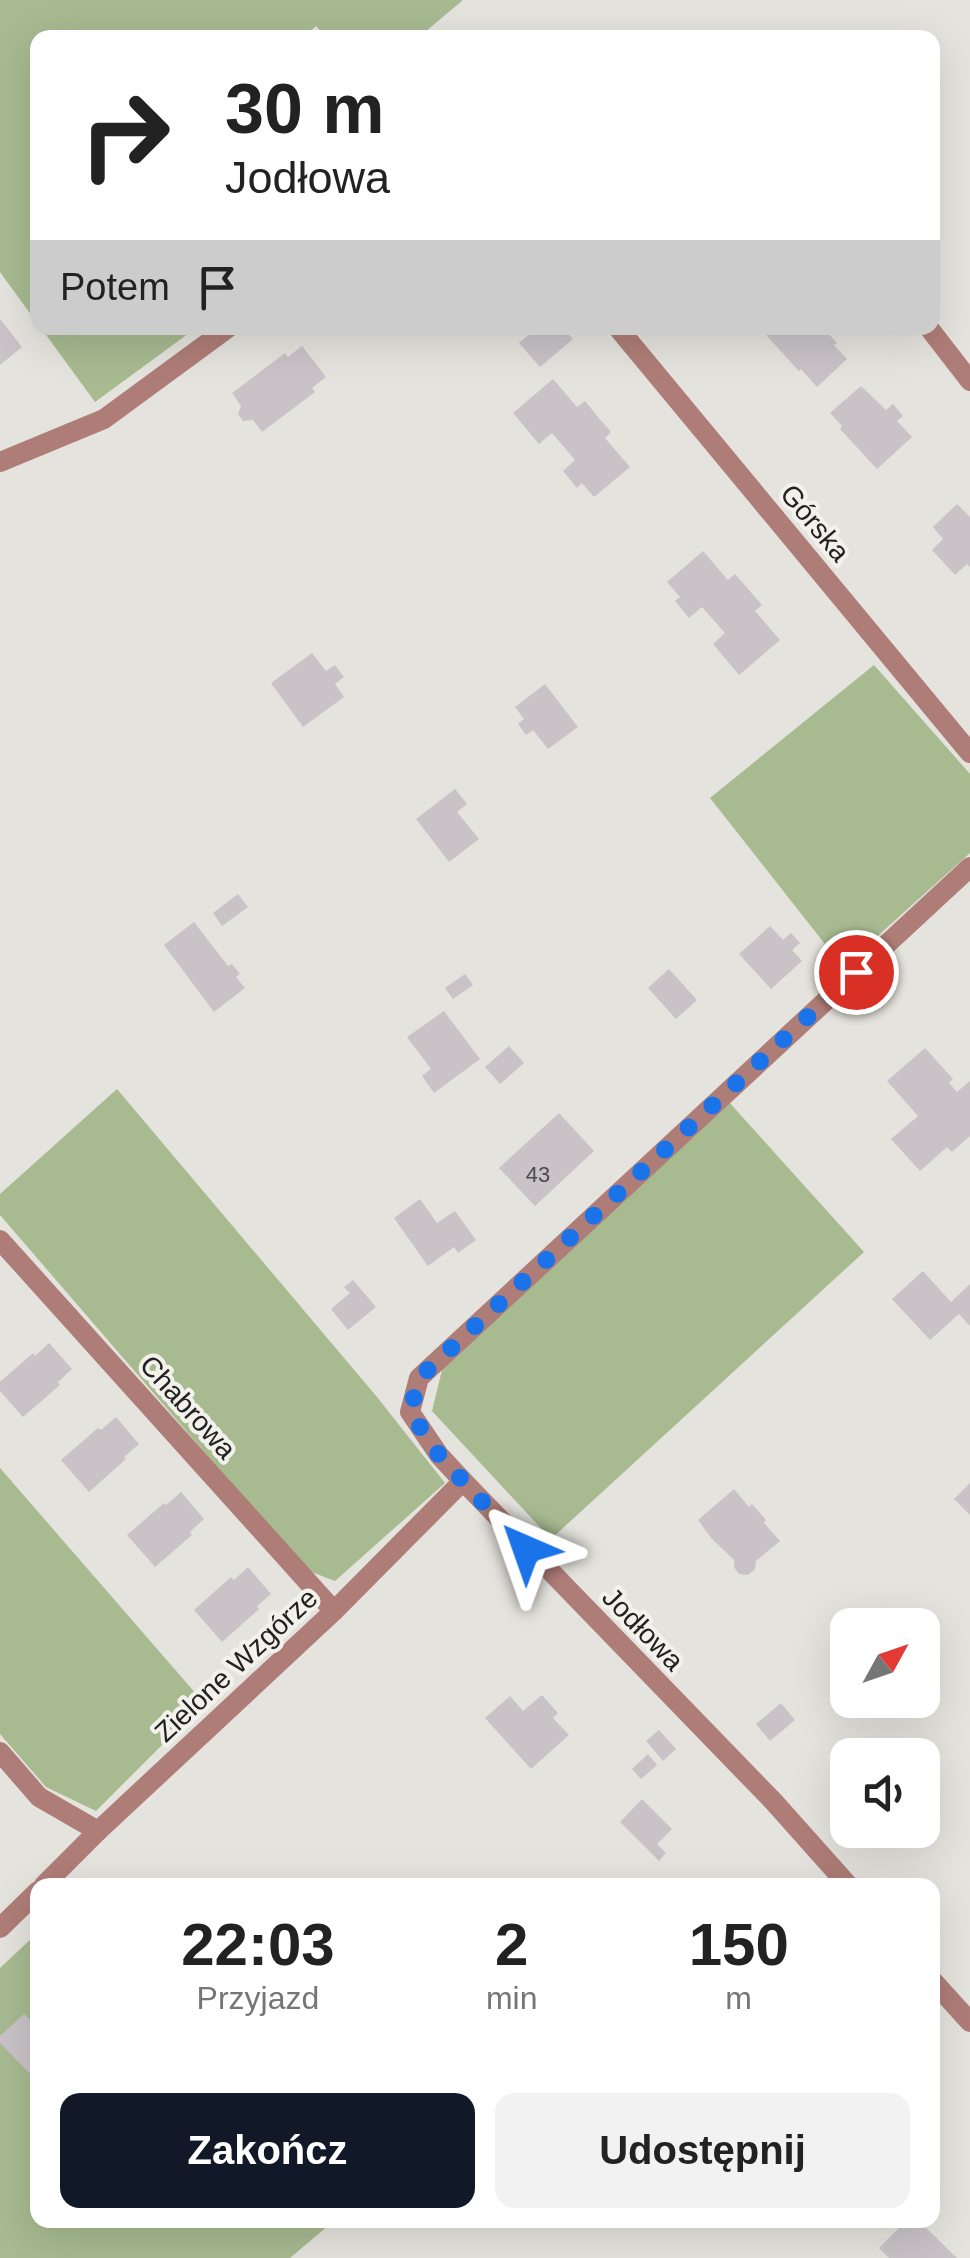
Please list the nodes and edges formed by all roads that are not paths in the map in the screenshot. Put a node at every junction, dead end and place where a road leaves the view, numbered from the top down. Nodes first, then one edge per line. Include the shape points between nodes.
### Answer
1 (218, 335) edge
2 (624, 335) edge
3 (934, 335) edge
4 (970, 381) edge
5 (0, 462) edge
6 (970, 753) edge
7 (970, 867) edge
8 (0, 1240) edge
9 (463, 1482) junction
10 (334, 1611) junction
11 (0, 1752) edge
12 (98, 1831) junction
13 (51, 1878) edge
14 (842, 1878) edge
15 (30, 1899) edge
16 (0, 1928) edge
17 (940, 1989) edge
18 (970, 2022) edge

1 - 5 street via 104,419
2 - 6 street, Górska
3 - 4 street
7 - 9 street, Jodłowa via 419,1378 410,1412
8 - 10 street, Chabrowa
9 - 10 street, Zielone Wzgórze
9 - 14 street, Jodłowa
10 - 12 street, Zielone Wzgórze
11 - 12 street via 39,1797
12 - 13 street, Zielone Wzgórze
15 - 16 street
17 - 18 street

